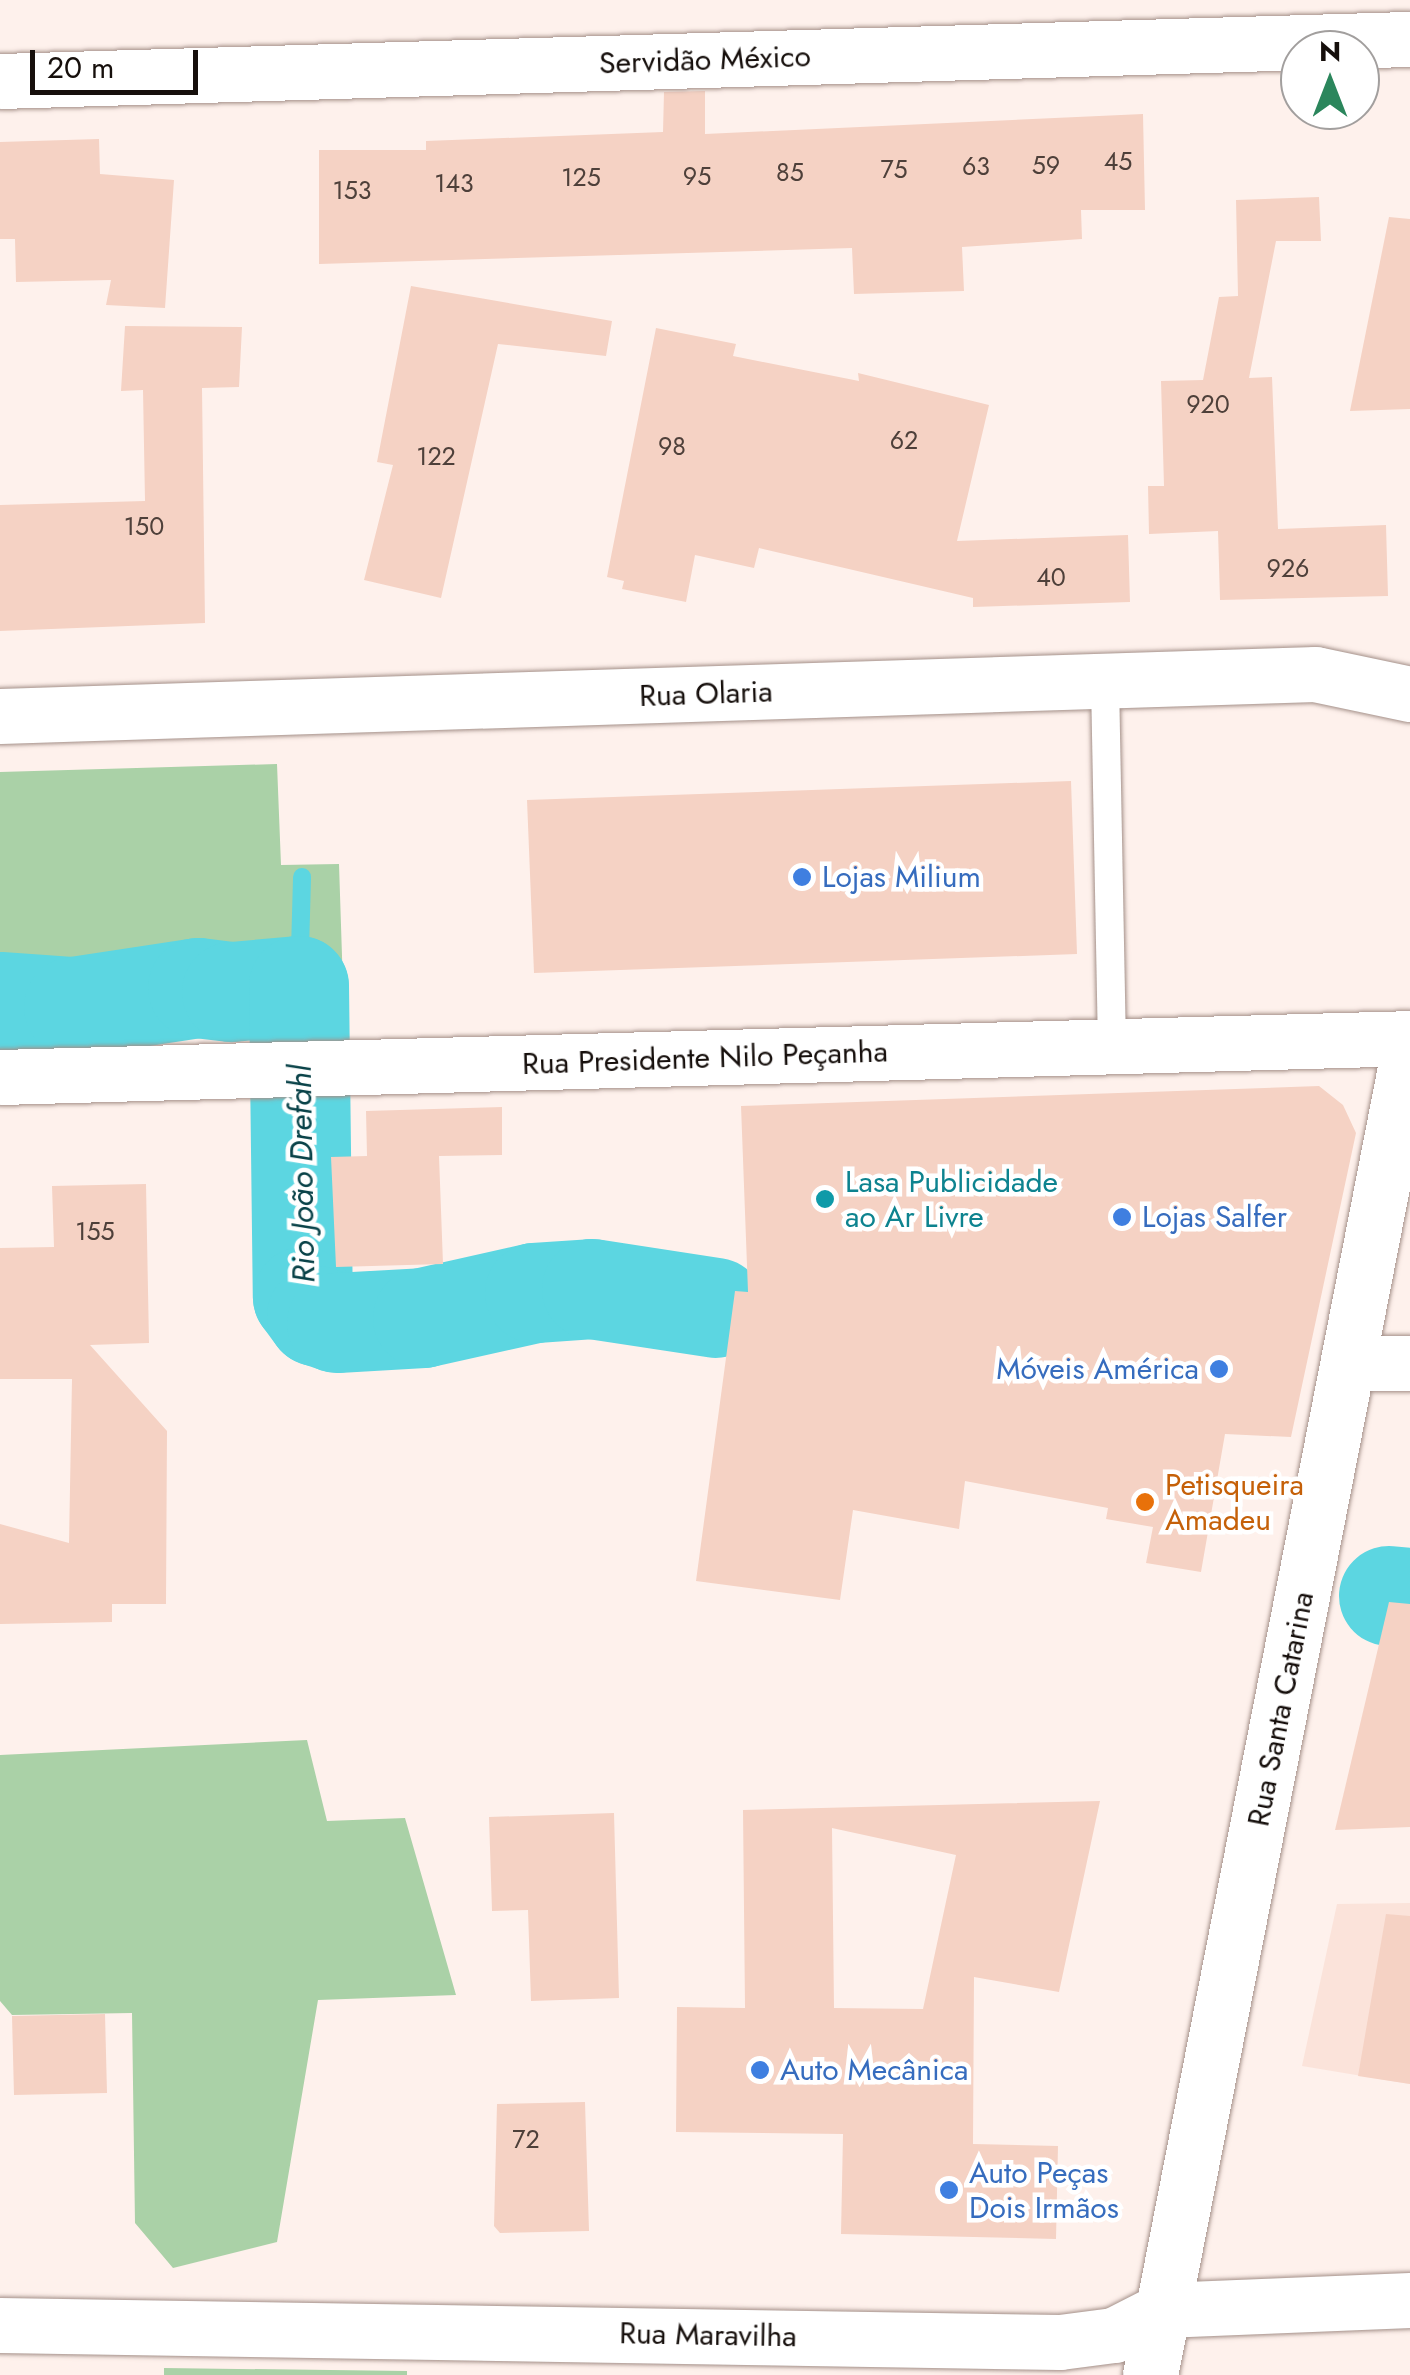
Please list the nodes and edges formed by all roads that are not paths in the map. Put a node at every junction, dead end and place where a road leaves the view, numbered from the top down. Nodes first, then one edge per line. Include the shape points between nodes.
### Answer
1 (1410, 39) edge
2 (0, 80) edge
3 (1105, 682) junction
4 (1410, 694) edge
5 (0, 716) edge
6 (1410, 1040) edge
7 (1112, 1046) junction
8 (0, 1077) edge
9 (1349, 1363) junction
10 (1410, 1363) edge
11 (1410, 2300) edge
12 (1164, 2310) junction
13 (0, 2325) edge
14 (1150, 2375) edge

1 - 2 street, Servidão México
3 - 4 street, Rua Olaria via 1315,674
3 - 5 street, Rua Olaria
3 - 7 lane
6 - 7 street, Rua Presidente Nilo Peçanha
6 - 9 street, Rua Santa Catarina
7 - 8 street, Rua Presidente Nilo Peçanha
9 - 10 street
9 - 12 street, Rua Santa Catarina
11 - 12 street, Rua Maravilha
12 - 13 street, Rua Maravilha via 1114,2334 1060,2342
12 - 14 street, Rua Santa Catarina

